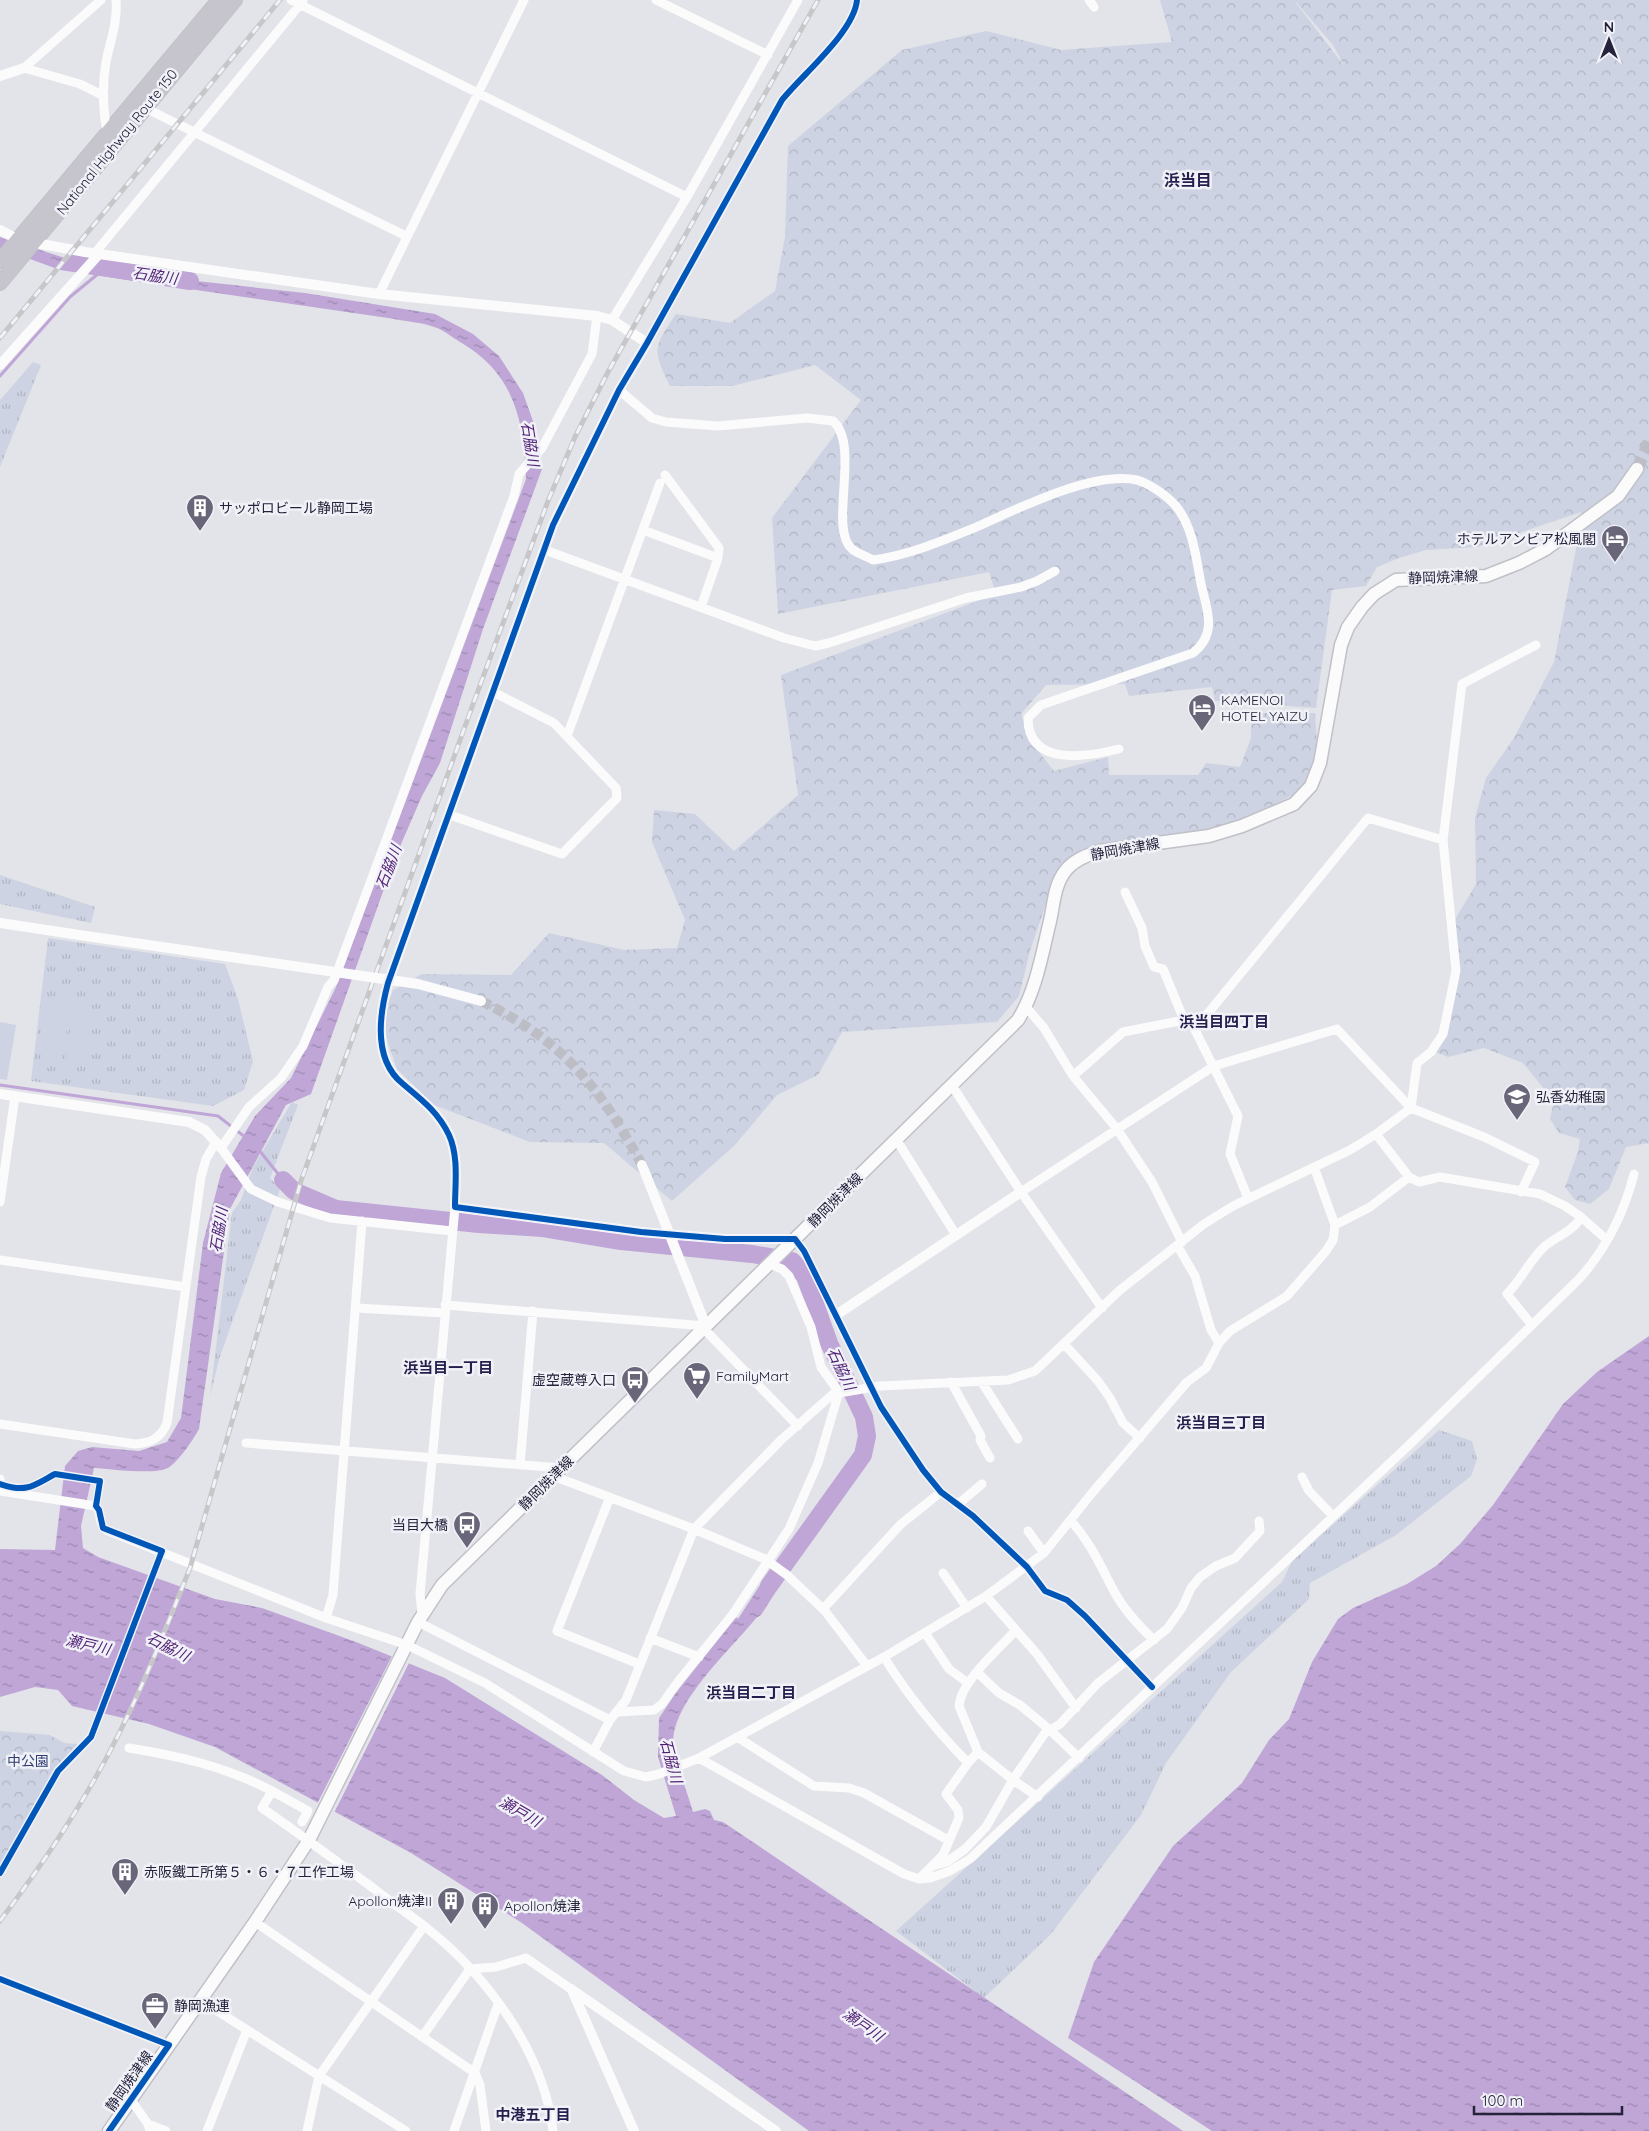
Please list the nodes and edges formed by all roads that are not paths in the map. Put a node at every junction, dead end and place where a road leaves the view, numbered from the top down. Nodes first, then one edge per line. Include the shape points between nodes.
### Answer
1 (101, 0) edge
2 (116, 0) edge
3 (219, 0) edge
4 (234, 0) edge
5 (291, 0) edge
6 (524, 0) edge
7 (656, 0) edge
8 (798, 0) edge
9 (857, 0) edge
10 (302, 2) edge
11 (768, 55) junction
12 (24, 68) junction
13 (0, 76) edge
14 (478, 92) junction
15 (104, 96) junction
16 (145, 108) junction
17 (108, 133) junction
18 (194, 133) junction
19 (688, 197) junction
20 (0, 230) edge
21 (406, 236) junction
22 (18, 240) junction
23 (33, 244) junction
24 (98, 253) junction
25 (4, 257) edge
26 (0, 284) edge
27 (379, 294) junction
28 (596, 316) junction
29 (612, 320) junction
30 (647, 344) junction
31 (0, 365) edge
32 (618, 390) junction
33 (1637, 469) tunnel mouth
34 (643, 530) junction
35 (545, 550) junction
36 (718, 558) junction
37 (1055, 571) dead end
38 (625, 579) junction
39 (701, 607) junction
40 (1536, 646) dead end
41 (493, 692) junction
42 (566, 736) junction
43 (1119, 749) dead end
44 (450, 814) junction
45 (1443, 840) junction
46 (1125, 892) dead end
47 (0, 923) edge
48 (481, 1001) tunnel mouth
49 (1026, 1007) junction
50 (1184, 1020) junction
51 (1195, 1029) junction
52 (1214, 1066) junction
53 (1073, 1076) junction
54 (951, 1084) junction
55 (0, 1094) edge
56 (15, 1096) junction
57 (1411, 1108) junction
58 (1117, 1129) junction
59 (1376, 1134) junction
60 (896, 1139) junction
61 (219, 1145) junction
62 (642, 1165) tunnel mouth
63 (1314, 1166) junction
64 (1634, 1174) dead end
65 (1409, 1178) junction
66 (1021, 1192) junction
67 (1520, 1192) junction
68 (1248, 1198) junction
69 (0, 1202) edge
70 (454, 1207) junction
71 (1581, 1217) junction
72 (362, 1221) junction
73 (1335, 1225) junction
74 (452, 1231) junction
75 (956, 1235) junction
76 (670, 1236) junction
77 (1607, 1240) junction
78 (1180, 1243) junction
79 (791, 1244) junction
80 (0, 1260) edge
81 (770, 1263) junction
82 (186, 1287) junction
83 (356, 1308) junction
84 (1102, 1308) junction
85 (445, 1309) junction
86 (533, 1311) junction
87 (836, 1314) junction
88 (1531, 1324) junction
89 (704, 1327) junction
90 (1219, 1343) junction
91 (1065, 1344) junction
92 (951, 1382) junction
93 (981, 1382) junction
94 (872, 1386) junction
95 (839, 1392) junction
96 (0, 1424) edge
97 (798, 1426) junction
98 (1140, 1438) junction
99 (1018, 1439) dead end
100 (246, 1443) dead end
101 (344, 1451) junction
102 (433, 1456) junction
103 (990, 1458) dead end
104 (520, 1465) junction
105 (557, 1472) junction
106 (1302, 1477) dead end
107 (0, 1479) edge
108 (982, 1484) dead end
109 (0, 1490) edge
110 (941, 1492) junction
111 (610, 1497) junction
112 (957, 1505) junction
113 (1333, 1516) junction
114 (1071, 1521) junction
115 (1258, 1521) dead end
116 (694, 1529) junction
117 (1028, 1531) dead end
118 (1044, 1553) junction
119 (770, 1562) junction
120 (1027, 1567) junction
121 (943, 1573) dead end
122 (986, 1596) junction
123 (967, 1608) junction
124 (823, 1609) junction
125 (326, 1618) junction
126 (420, 1618) junction
127 (1016, 1631) junction
128 (925, 1633) junction
129 (650, 1638) junction
130 (1154, 1640) junction
131 (405, 1648) junction
132 (884, 1656) junction
133 (700, 1657) junction
134 (1128, 1660) junction
135 (639, 1664) junction
136 (867, 1666) junction
137 (978, 1673) junction
138 (968, 1683) junction
139 (1152, 1687) junction
140 (1076, 1708) junction
141 (617, 1712) junction
142 (610, 1720) junction
143 (1050, 1730) junction
144 (737, 1737) junction
145 (128, 1748) dead end
146 (593, 1752) junction
147 (978, 1752) junction
148 (699, 1758) junction
149 (1079, 1758) junction
150 (968, 1763) junction
151 (1012, 1780) junction
152 (272, 1792) junction
153 (1038, 1797) junction
154 (302, 1822) dead end
155 (311, 1836) junction
156 (948, 1840) junction
157 (932, 1866) junction
158 (919, 1879) junction
159 (255, 1922) junction
160 (424, 1926) junction
161 (470, 1969) junction
162 (0, 1979) edge
163 (571, 1989) junction
164 (200, 2000) junction
165 (370, 2002) junction
166 (498, 2004) junction
167 (247, 2030) junction
168 (422, 2037) junction
169 (170, 2045) junction
170 (475, 2073) junction
171 (319, 2076) junction
172 (131, 2100) junction
173 (149, 2127) edge
174 (109, 2131) edge
175 (166, 2131) edge
176 (207, 2131) edge
177 (307, 2131) edge
178 (406, 2131) edge
179 (454, 2131) edge
180 (486, 2131) edge
181 (553, 2131) edge
182 (634, 2131) edge
183 (776, 2131) edge

1 - 12 street
2 - 15 street via 116,15 105,64
3 - 17 highway, National Highway Route 150
4 - 16 highway, National Highway Route 150
5 - 10 street
6 - 14 street
7 - 11 street
8 - 11 street
9 - 30 street via 841,37 799,78 782,100
10 - 14 street
10 - 18 street
11 - 19 street
12 - 13 street
12 - 15 street via 80,84
14 - 19 street
14 - 21 street
15 - 17 street
16 - 18 street
16 - 23 highway, National Highway Route 150
17 - 22 highway, National Highway Route 150
18 - 21 street
18 - 24 street
19 - 29 street
20 - 22 street
21 - 27 street
22 - 23 street
22 - 25 highway, National Highway Route 150
23 - 24 street
23 - 26 highway, National Highway Route 150
24 - 27 street
24 - 31 street
27 - 28 street
28 - 29 street
28 - 61 street via 592,354 542,448 519,474 514,496 334,980 303,1046 281,1078 249,1106 230,1136
29 - 30 street
30 - 32 street
32 - 35 street
32 - 43 street via 652,418 666,422 718,426 807,418 833,421 843,434 845,446 843,515 846,537 851,549 873,560 934,544 1043,497 1083,485 1117,479 1136,480 1150,486 1175,505 1191,533 1208,634 1193,653 1041,705 1028,718 1028,728 1036,743 1049,751 1064,756 1094,755
33 - 49 main road, 静岡焼津線 via 1618,496 1546,549 1519,563 1486,576 1396,580 1374,594 1348,627 1320,763 1310,786 1294,804 1242,826 1209,836 1099,851 1066,869 1057,884
34 - 36 street
34 - 36 street via 663,479 718,548
34 - 38 street
35 - 38 street
35 - 41 street
36 - 39 street
37 - 39 street via 1021,587 966,598 815,646
38 - 39 street
38 - 42 street
40 - 45 street via 1462,684
41 - 42 street via 554,723
41 - 44 street
42 - 44 street via 616,788 617,798 562,854
44 - 70 street via 388,983 380,1026 384,1052 392,1073 434,1110 450,1137 455,1168
45 - 51 street via 1368,818
45 - 57 street via 1456,971 1442,1034 1431,1052 1417,1063
46 - 50 street via 1142,928 1154,967 1163,970
47 - 48 street, bridge via 418,984
49 - 53 street via 1044,1028
49 - 54 main road, 静岡焼津線 via 1018,1020
50 - 51 street
50 - 53 street via 1123,1032
51 - 52 street
52 - 57 street via 1338,1029
52 - 58 street
52 - 68 street via 1238,1116 1230,1154
53 - 58 street
54 - 60 main road, 静岡焼津線
54 - 66 street
55 - 56 street
56 - 61 street via 189,1122 205,1130
56 - 69 street
57 - 59 street
57 - 67 street via 1484,1137 1535,1162
58 - 66 street
58 - 78 street via 1152,1182
59 - 63 street
59 - 65 street
60 - 75 street
60 - 79 main road, 静岡焼津線
61 - 72 street via 251,1189 278,1202 330,1218
61 - 82 street via 206,1160 201,1177
62 - 76 street
63 - 68 street
63 - 73 street
64 - 77 street via 1622,1212
65 - 67 street via 1419,1182 1440,1176
65 - 73 street via 1370,1207
66 - 75 street
66 - 84 street
67 - 71 street via 1540,1194
68 - 78 street via 1204,1224
70 - 74 street
70 - 76 street
71 - 77 street
71 - 88 street via 1577,1224 1542,1248 1507,1294
72 - 74 street
72 - 83 street
73 - 90 street via 1333,1240 1326,1251 1287,1296 1237,1326
74 - 85 street
75 - 87 street
76 - 79 street
76 - 89 street
77 - 88 street via 1579,1279
78 - 84 street
78 - 90 street via 1195,1276 1211,1330
79 - 81 main road, 静岡焼津線
79 - 87 street via 804,1251
80 - 82 street
81 - 89 main road, 静岡焼津線
81 - 95 street via 789,1276 812,1326 821,1367
82 - 96 street via 167,1423 160,1436 135,1444
83 - 85 street
83 - 101 street
84 - 91 street
85 - 86 street
85 - 102 street
86 - 89 street
86 - 104 street
87 - 94 street
88 - 113 street
89 - 97 street
89 - 105 main road, 静岡焼津線
90 - 98 street via 1206,1368 1187,1382
91 - 93 street via 1044,1364 1020,1378
91 - 98 street via 1098,1381 1123,1423
92 - 93 street
92 - 94 street
92 - 103 street
93 - 99 street
94 - 95 street
94 - 110 street via 894,1428
95 - 97 street via 832,1394
95 - 119 street via 818,1463 789,1530
97 - 116 street
98 - 114 street
100 - 101 street
101 - 102 street
101 - 125 street via 333,1595
102 - 104 street
102 - 126 street
104 - 105 street
105 - 111 street
105 - 126 main road, 静岡焼津線 via 442,1585
106 - 113 street via 1309,1491
107 - 109 street
108 - 112 street
109 - 125 street via 90,1504 99,1510 101,1525 106,1530
110 - 112 street
110 - 124 street via 902,1524
111 - 116 street
111 - 135 street via 557,1632
112 - 120 street
113 - 139 street
114 - 118 street
114 - 130 street via 1084,1535 1126,1611
115 - 130 street via 1260,1532 1235,1558 1200,1576 1182,1608
116 - 119 street
116 - 129 street
117 - 118 street
118 - 120 street
119 - 124 street
119 - 133 street
120 - 122 street
120 - 134 street via 1045,1591 1067,1600
121 - 123 street
122 - 123 street
122 - 127 street
123 - 128 street
124 - 136 street
125 - 131 street
126 - 131 main road, 静岡焼津線
126 - 142 street
127 - 137 street
127 - 140 street
128 - 132 street
128 - 138 street via 949,1669
129 - 133 street
129 - 135 street
130 - 134 street
131 - 146 street via 485,1683
131 - 155 main road, 静岡焼津線
132 - 136 street
132 - 150 street via 904,1689
133 - 141 street via 654,1710
134 - 139 street
134 - 140 street via 1098,1683
135 - 141 street via 626,1700
136 - 144 street
137 - 138 street
137 - 143 street via 999,1693 1020,1705
138 - 147 street via 959,1706
139 - 149 street
140 - 143 street
141 - 142 street
142 - 146 street
143 - 149 street
143 - 151 street
144 - 148 street
144 - 156 street via 814,1786 849,1788 864,1793
145 - 152 street via 211,1766 251,1780
146 - 148 street via 635,1775 646,1777
147 - 150 street
147 - 151 street
148 - 158 street via 882,1864
149 - 153 street
150 - 156 street via 946,1794 958,1810 959,1818
151 - 153 street
151 - 157 street via 981,1832 947,1862
152 - 154 street via 308,1811
152 - 155 street via 262,1808
153 - 158 street via 970,1859 950,1871
155 - 159 main road, 静岡焼津線
155 - 160 street
156 - 157 street via 944,1855
157 - 158 street
159 - 164 main road, 静岡焼津線
159 - 165 street
160 - 161 street
160 - 165 street
161 - 163 street via 496,1967 526,1958
161 - 166 street
161 - 168 street
162 - 169 street
163 - 182 street
163 - 183 street
164 - 167 street
164 - 169 main road, 静岡焼津線
165 - 168 street
165 - 171 street
166 - 170 street
166 - 181 street via 512,2021 538,2071
167 - 171 street
167 - 176 street
168 - 170 street
169 - 172 main road, 静岡焼津線
170 - 179 street
170 - 180 street via 480,2085
171 - 177 street
171 - 178 street
172 - 173 street
172 - 174 main road, 静岡焼津線
173 - 175 street

